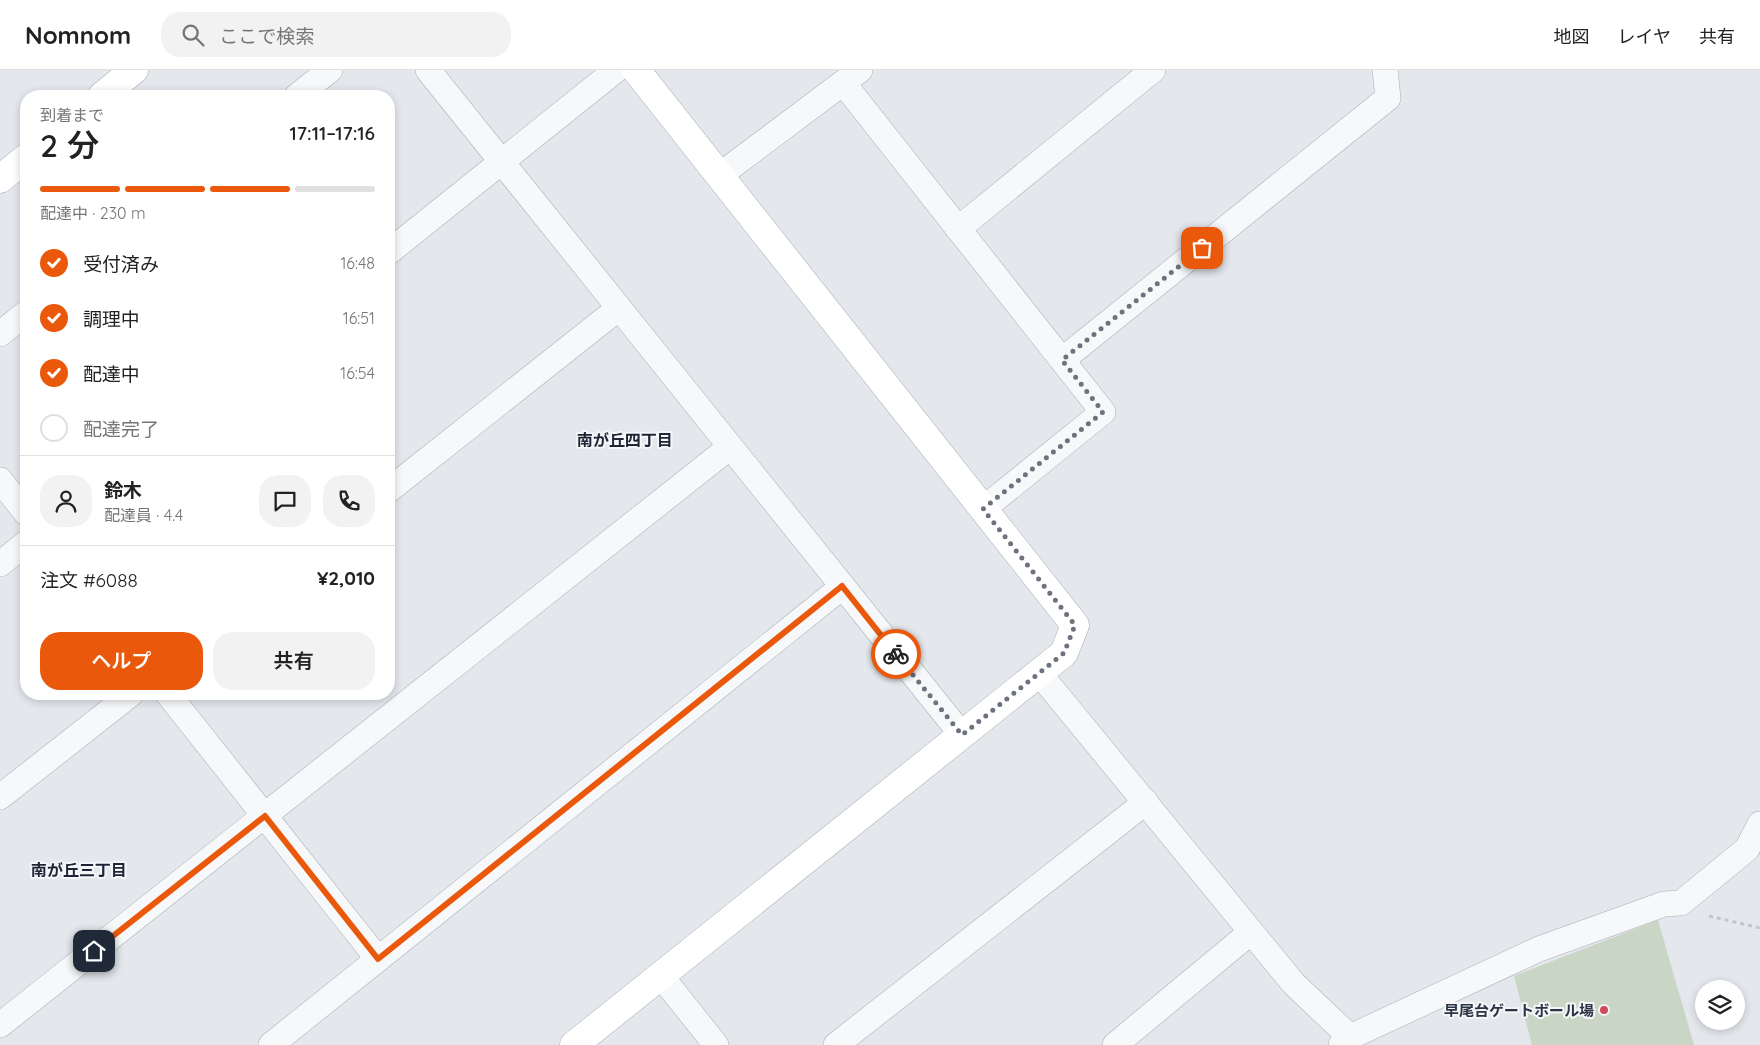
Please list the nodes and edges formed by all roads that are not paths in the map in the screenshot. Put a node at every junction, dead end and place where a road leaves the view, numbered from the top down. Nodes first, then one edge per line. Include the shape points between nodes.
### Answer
1 (134, 70) edge
2 (330, 70) edge
3 (428, 70) edge
4 (616, 70) edge
5 (636, 70) edge
6 (1153, 70) edge
7 (1385, 70) edge
8 (852, 77) edge
9 (109, 90) edge
10 (305, 90) edge
11 (502, 162) junction
12 (20, 163) edge
13 (720, 175) junction
14 (0, 179) edge
15 (958, 229) junction
16 (395, 247) edge
17 (619, 308) junction
18 (20, 318) edge
19 (0, 334) edge
20 (1062, 360) junction
21 (730, 447) junction
22 (0, 480) edge
23 (395, 485) edge
24 (20, 505) edge
25 (983, 509) junction
26 (20, 548) edge
27 (0, 564) edge
28 (842, 586) junction
29 (1039, 673) junction
30 (123, 700) edge
31 (173, 700) edge
32 (962, 735) junction
33 (0, 797) edge
34 (1146, 802) junction
35 (265, 816) junction
36 (1760, 824) edge
37 (1251, 932) junction
38 (378, 959) junction
39 (661, 976) junction
40 (0, 1025) edge
41 (1345, 1041) edge
42 (271, 1045) edge
43 (574, 1045) edge
44 (716, 1045) edge
45 (836, 1045) edge
46 (1115, 1045) edge

1 - 9 street
2 - 10 street
3 - 11 street
4 - 11 street
5 - 13 street
6 - 15 street
7 - 20 street via 1388,98
8 - 13 street
8 - 15 street
11 - 16 street
11 - 17 street
12 - 14 street
13 - 25 street
15 - 20 street
17 - 21 street
17 - 23 street
18 - 19 street
20 - 25 street via 1103,412
21 - 28 street
21 - 35 street
22 - 24 street
25 - 29 street via 1075,625 1064,653
26 - 27 street
28 - 32 street
28 - 38 street
29 - 32 street
29 - 34 street
30 - 33 street
31 - 35 street
32 - 39 street
34 - 37 street
34 - 45 street
35 - 38 street
35 - 40 street
36 - 41 street via 1747,849 1681,903 1664,904 1539,949
37 - 41 street
37 - 46 street
38 - 42 street
39 - 43 street
39 - 44 street

